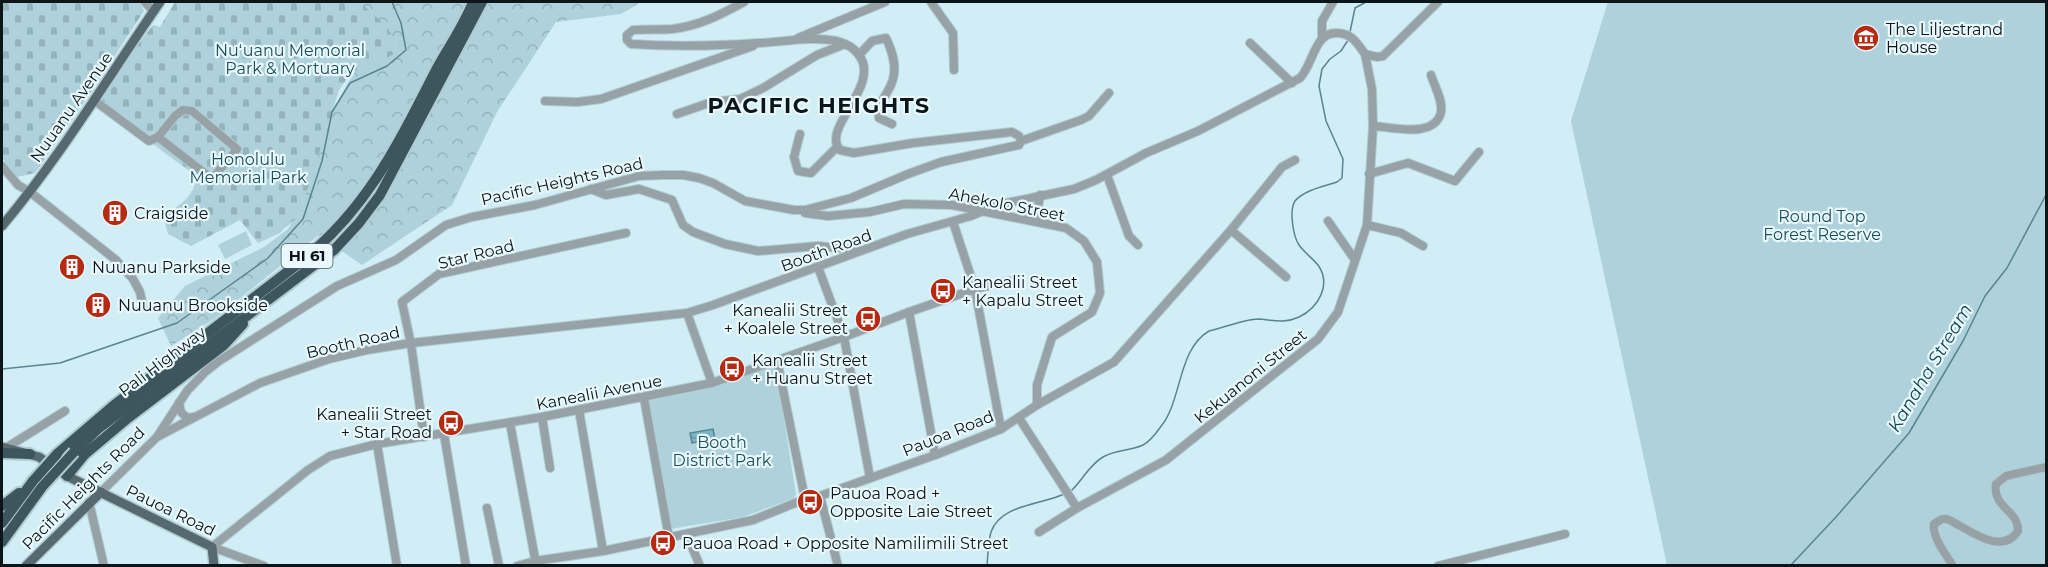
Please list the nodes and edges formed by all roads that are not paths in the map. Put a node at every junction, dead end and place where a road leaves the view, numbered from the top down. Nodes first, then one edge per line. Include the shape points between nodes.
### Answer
1 (145, 2) edge
2 (160, 2) edge
3 (473, 2) edge
4 (482, 2) edge
5 (744, 2) edge
6 (885, 2) edge
7 (931, 2) edge
8 (1333, 2) edge
9 (1438, 2) edge
10 (153, 11) junction
11 (1322, 38) junction
12 (791, 41) junction
13 (757, 43) junction
14 (1250, 43) dead end
15 (845, 44) junction
16 (1365, 54) junction
17 (859, 55) junction
18 (954, 70) dead end
19 (1431, 75) dead end
20 (1292, 83) junction
21 (1109, 93) dead end
22 (95, 101) junction
23 (545, 101) dead end
24 (677, 114) dead end
25 (892, 124) dead end
26 (1373, 126) junction
27 (800, 134) dead end
28 (158, 137) junction
29 (1021, 141) junction
30 (837, 147) junction
31 (1479, 152) dead end
32 (1295, 160) dead end
33 (2, 166) edge
34 (1369, 174) junction
35 (1107, 175) junction
36 (591, 189) junction
37 (30, 192) junction
38 (1040, 195) junction
39 (802, 210) junction
40 (985, 211) junction
41 (1036, 221) junction
42 (1328, 221) dead end
43 (954, 222) junction
44 (1367, 225) junction
45 (2, 226) edge
46 (1231, 231) junction
47 (626, 233) dead end
48 (1138, 245) dead end
49 (1424, 246) dead end
50 (862, 250) junction
51 (1355, 260) junction
52 (818, 267) junction
53 (1286, 277) dead end
54 (1009, 281) dead end
55 (975, 289) junction
56 (142, 306) dead end
57 (258, 306) junction
58 (909, 312) junction
59 (687, 313) junction
60 (844, 338) junction
61 (411, 343) junction
62 (777, 360) junction
63 (712, 383) junction
64 (644, 398) junction
65 (179, 403) junction
66 (1037, 405) junction
67 (579, 410) junction
68 (65, 411) dead end
69 (197, 416) junction
70 (542, 417) junction
71 (1019, 418) junction
72 (510, 423) junction
73 (1001, 429) junction
74 (444, 434) junction
75 (157, 436) junction
76 (424, 437) junction
77 (377, 444) junction
78 (3, 449) edge
79 (69, 449) junction
80 (30, 454) joint
81 (935, 455) junction
82 (2046, 467) edge
83 (550, 468) dead end
84 (67, 476) junction
85 (870, 478) junction
86 (38, 484) junction
87 (101, 492) junction
88 (820, 496) junction
89 (805, 499) junction
90 (89, 502) junction
91 (2, 506) edge
92 (487, 508) dead end
93 (1077, 508) junction
94 (2, 523) edge
95 (1039, 532) dead end
96 (1565, 534) dead end
97 (687, 535) junction
98 (669, 538) junction
99 (2, 542) edge
100 (212, 547) junction
101 (603, 551) junction
102 (536, 563) edge
103 (27, 566) edge
104 (104, 566) edge
105 (214, 566) edge
106 (264, 566) edge
107 (397, 566) edge
108 (466, 566) edge
109 (499, 566) edge
110 (517, 566) edge
111 (700, 566) edge
112 (838, 566) edge
113 (1438, 566) edge
114 (1953, 566) edge

1 - 10 street
2 - 10 main road, Nuuanu Avenue
3 - 79 highway, Pali Highway / HI 61 via 377,179 348,217 303,260 113,406
4 - 57 highway, Pali Highway / HI 61 via 380,195 334,250
5 - 13 street via 697,25 633,30 627,40 633,44
6 - 12 street
7 - 18 street via 952,33
8 - 11 street, Booth Road via 1322,21
9 - 16 street via 1386,53 1377,57
10 - 22 main road, Nuuanu Avenue
11 - 16 street via 1339,33 1351,36
11 - 20 street, Booth Road via 1305,74
12 - 13 street
12 - 15 street
13 - 23 street via 601,99
14 - 20 street
15 - 17 street
15 - 24 street via 817,55 740,99 712,102
16 - 26 street, Kekuanoni Street via 1372,89
17 - 25 street via 872,41 886,38 894,55 893,79 878,108 879,118
17 - 30 street via 865,75 836,134
19 - 26 street via 1441,112 1433,125 1421,130
20 - 35 street, Booth Road
21 - 29 street, Pacific Heights Road via 1089,116
22 - 28 street via 149,141
22 - 37 main road, Nuuanu Avenue
26 - 34 street, Kekuanoni Street
27 - 30 street via 794,157 798,171 811,173
28 - 28 street via 212,179 237,149 188,110 175,116
29 - 30 street via 1012,132 854,153
29 - 39 street, Pacific Heights Road via 1012,148 941,162 851,198
31 - 34 street via 1455,181 1408,163
32 - 46 street, Pauoa Road via 1282,166
33 - 37 street via 18,185
34 - 44 street, Kekuanoni Street
35 - 38 street, Booth Road via 1054,195
35 - 48 street via 1129,236
36 - 39 street, Pacific Heights Road via 639,176 683,175 713,183 745,201
36 - 50 street via 606,195 639,189 672,200 683,225 725,244 758,251 818,246
36 - 65 street, Pacific Heights Road via 446,225 396,260 337,286 232,352 205,372
37 - 45 main road, Nuuanu Avenue
37 - 56 street via 116,260 133,279
38 - 40 street, Booth Road
38 - 41 street
39 - 40 street, Ahekolo Street via 828,216 904,204 952,205
40 - 41 street, Ahekolo Street
40 - 43 street, Booth Road
41 - 66 street, Ahekolo Street via 1066,228 1084,241 1097,262 1100,293 1092,312 1052,338 1037,385
42 - 51 street
43 - 50 street, Booth Road
43 - 55 street
44 - 49 street via 1401,232
44 - 51 street, Kekuanoni Street
46 - 53 street
46 - 66 street, Pauoa Road via 1114,362
47 - 61 street, Star Road via 439,274 402,302
50 - 52 street, Booth Road
51 - 93 street, Kekuanoni Street via 1338,312 1318,339 1166,460
52 - 59 street, Booth Road
52 - 60 street
54 - 55 street, Kanealii Avenue
55 - 58 street, Kanealii Avenue
55 - 73 street
57 - 79 highway, Pali Highway / HI 61
57 - 84 highway via 224,345 128,418 84,455
58 - 60 street, Kanealii Avenue
58 - 81 street
59 - 61 street, Booth Road
59 - 63 street
60 - 62 street, Kanealii Avenue
60 - 85 street
61 - 69 street, Booth Road via 368,350 286,373
61 - 76 street, Star Road
62 - 63 street, Kanealii Avenue
62 - 89 street
63 - 64 street, Kanealii Avenue
64 - 67 street, Kanealii Avenue
64 - 98 street
65 - 69 street via 180,412 187,418
65 - 75 street, Pacific Heights Road
66 - 71 street, Pauoa Road
67 - 70 street, Kanealii Avenue
67 - 101 street
68 - 78 street
69 - 75 street, Booth Road
70 - 72 street, Kanealii Avenue
70 - 83 street
71 - 73 street, Pauoa Road
71 - 93 street
72 - 74 street, Kanealii Avenue
72 - 102 street
73 - 81 street, Pauoa Road
74 - 76 street, Kanealii Avenue
74 - 108 street
75 - 87 street, Pacific Heights Road
76 - 77 street, Kanealii Avenue
77 - 100 street, Kanealii Avenue via 320,461
77 - 107 street
78 - 80 highway
79 - 86 highway, Pali Highway / HI 61, bridge
80 - 84 main road, Pauoa Road
81 - 85 street, Pauoa Road
82 - 114 street via 2006,476 1996,484 1998,500 2019,526 2012,538 2000,542 1983,539 1947,519 1934,524 1936,538
84 - 87 main road, Pauoa Road
85 - 88 street, Pauoa Road
86 - 91 highway
86 - 94 highway, Pali Highway / HI 61
86 - 99 highway, Pali Highway / HI 61
87 - 90 main road, Pacific Heights Road
87 - 100 main road, Pauoa Road
88 - 89 street, Pauoa Road
88 - 112 street
89 - 97 street, Pauoa Road via 753,520
90 - 103 main road, Pacific Heights Road
90 - 104 street
92 - 109 street
93 - 95 street, Kekuanoni Street
96 - 113 street
97 - 98 street, Pauoa Road
97 - 111 street
98 - 101 street, Pauoa Road
100 - 105 main road
100 - 106 street, Pauoa Road
101 - 102 street, Pauoa Road
102 - 110 street, Pauoa Road

